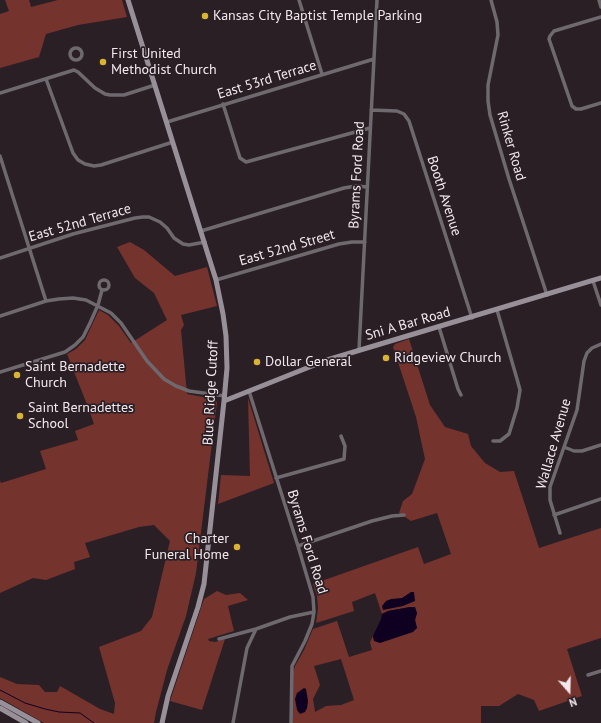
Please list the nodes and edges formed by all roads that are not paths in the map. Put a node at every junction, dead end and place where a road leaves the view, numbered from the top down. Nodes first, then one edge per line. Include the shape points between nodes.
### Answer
1 (128, 0) edge
2 (299, 0) edge
3 (377, 0) edge
4 (491, 0) edge
5 (599, 0) edge
6 (601, 7) edge
7 (601, 17) edge
8 (374, 59) junction
9 (75, 60) dead end
10 (74, 70) junction
11 (322, 74) junction
12 (46, 79) junction
13 (155, 85) junction
14 (0, 93) edge
15 (601, 103) edge
16 (223, 104) junction
17 (371, 110) junction
18 (167, 122) junction
19 (370, 128) junction
20 (173, 142) junction
21 (0, 156) edge
22 (368, 187) junction
23 (202, 231) junction
24 (205, 242) junction
25 (365, 242) junction
26 (30, 248) junction
27 (0, 258) edge
28 (601, 278) edge
29 (216, 280) junction
30 (593, 281) junction
31 (102, 290) dead end
32 (547, 295) junction
33 (46, 301) junction
34 (98, 305) junction
35 (601, 305) edge
36 (497, 310) junction
37 (0, 316) edge
38 (472, 318) junction
39 (439, 327) junction
40 (601, 344) edge
41 (358, 350) junction
42 (0, 372) edge
43 (249, 391) junction
44 (461, 395) dead end
45 (225, 398) junction
46 (341, 436) dead end
47 (493, 441) dead end
48 (601, 446) edge
49 (564, 448) junction
50 (276, 478) junction
51 (601, 499) edge
52 (554, 514) junction
53 (404, 515) dead end
54 (560, 533) dead end
55 (298, 546) junction
56 (314, 612) junction
57 (256, 629) junction
58 (218, 639) dead end
59 (601, 671) edge
60 (588, 675) dead end
61 (0, 704) edge
62 (26, 723) edge
63 (38, 723) edge
64 (162, 723) edge
65 (233, 723) edge
66 (291, 723) edge

1 - 13 main road, Blue Ridge Cutoff
2 - 11 street
3 - 8 street, Byrams Ford Road
4 - 32 street, Rinker Road via 498,35 488,85 490,115
5 - 6 street
7 - 15 street via 554,32 551,34 550,42 570,103 576,109
8 - 11 street, East 53rd Terrace
8 - 17 street, Byrams Ford Road
9 - 10 street
10 - 12 street
10 - 13 street via 95,88 110,96 124,96
11 - 16 street, East 53rd Terrace
12 - 14 street
12 - 20 street via 73,153 78,160 89,165 101,165
13 - 18 main road, Blue Ridge Cutoff
16 - 18 street, East 53rd Terrace
16 - 19 street via 240,158 246,162
17 - 19 street, Byrams Ford Road
17 - 38 street, Booth Avenue via 397,111 404,114 409,121
18 - 20 main road, Blue Ridge Cutoff
19 - 22 street, Byrams Ford Road
20 - 23 main road, Blue Ridge Cutoff
21 - 26 street
22 - 23 street via 344,188
22 - 25 street, Byrams Ford Road
23 - 24 main road, Blue Ridge Cutoff
24 - 26 street, East 52nd Terrace via 189,246 183,244 160,222 143,217 73,234
24 - 29 main road, Blue Ridge Cutoff
25 - 29 street, East 52nd Street via 340,244
25 - 41 street, Byrams Ford Road
26 - 27 street, East 52nd Terrace
26 - 33 street
28 - 30 main road, Sni A Bar Road
29 - 45 main road, Blue Ridge Cutoff via 226,336
30 - 32 main road, Sni A Bar Road
30 - 35 street
31 - 34 street
32 - 36 main road, Sni A Bar Road
33 - 34 street via 72,298
33 - 37 street
34 - 42 street via 83,337 65,352
34 - 45 street, Sni A Bar Road via 122,324 146,361 164,379 189,391
36 - 38 main road, Sni A Bar Road
36 - 47 street via 520,390 509,434 500,441
38 - 39 main road, Sni A Bar Road
39 - 41 main road, Sni A Bar Road
39 - 44 street
40 - 49 street, Wallace Avenue via 587,353 584,361 577,410
41 - 43 main road, Sni A Bar Road
43 - 45 main road, Sni A Bar Road
43 - 50 street, Byrams Ford Road
45 - 64 main road, Blue Ridge Cutoff via 204,584 168,696
46 - 50 street via 345,446 344,458
48 - 49 street via 582,451
49 - 52 street, Wallace Avenue via 550,487
50 - 55 street, Byrams Ford Road
51 - 52 street
52 - 54 street, Wallace Avenue
53 - 55 street via 372,521
55 - 56 street, Byrams Ford Road via 313,597
56 - 57 street
56 - 66 street, Byrams Ford Road via 312,624 292,666
57 - 58 street
57 - 65 street via 247,648
59 - 60 street
61 - 62 main road
61 - 63 main road

